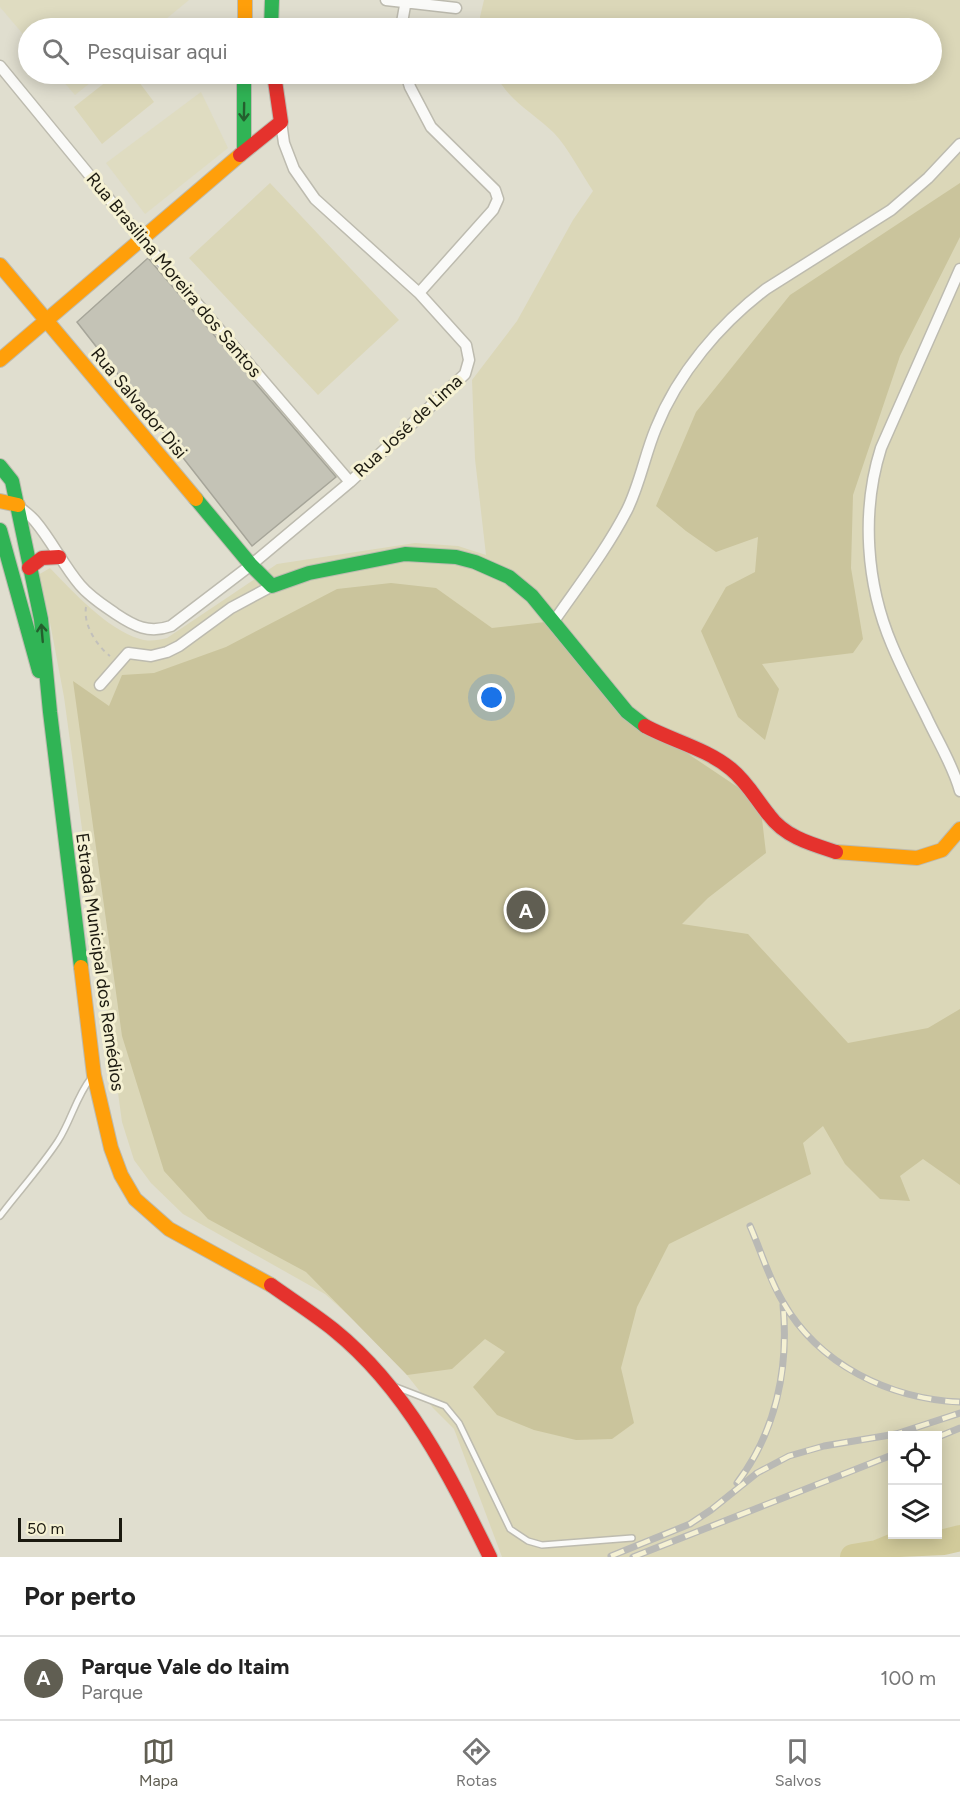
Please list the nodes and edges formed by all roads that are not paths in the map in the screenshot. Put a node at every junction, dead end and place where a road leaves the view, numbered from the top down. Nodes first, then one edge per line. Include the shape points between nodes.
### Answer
1 (245, 0) edge
2 (272, 0) edge
3 (387, 0) edge
4 (405, 1) edge
5 (456, 8) dead end
6 (245, 18) edge
7 (271, 18) edge
8 (402, 18) edge
9 (0, 66) edge
10 (244, 84) edge
11 (275, 84) edge
12 (409, 84) edge
13 (281, 122) junction
14 (960, 144) edge
15 (244, 151) junction
16 (141, 238) junction
17 (0, 265) edge
18 (960, 269) edge
19 (419, 293) junction
20 (46, 320) junction
21 (0, 360) edge
22 (0, 466) edge
23 (350, 482) junction
24 (0, 501) edge
25 (18, 505) junction
26 (0, 530) edge
27 (59, 557) junction
28 (251, 565) junction
29 (29, 568) junction
30 (272, 586) junction
31 (554, 621) junction
32 (100, 685) dead end
33 (50, 712) junction
34 (960, 790) edge
35 (960, 829) edge
36 (94, 1075) junction
37 (0, 1216) edge
38 (389, 1384) junction
39 (632, 1538) dead end
40 (490, 1557) edge

1 - 6 street
2 - 7 street
3 - 4 street
4 - 5 street
4 - 8 street
9 - 16 street, Rua Brasilina Moreira dos Santos
10 -> 15 street
11 - 13 street
12 - 19 street via 431,127 495,190 498,199 493,210
13 - 15 street
13 - 19 street, Rua José de Lima via 294,169 315,199
14 - 31 street via 891,210 751,301 695,362 679,382 660,420 619,525
15 - 16 street
16 - 20 street
16 - 23 street, Rua Brasilina Moreira dos Santos
17 - 20 street, Rua Salvador Disi
18 - 34 street via 881,448 870,500 871,570 877,600 891,644
19 - 23 street, Rua José de Lima via 466,345 469,360 465,374
20 - 21 street
20 - 28 street, Rua Salvador Disi
22 - 25 street, Estrada Municipal dos Remédios via 12,481
23 - 28 street, Rua José de Lima
24 - 25 street
25 - 27 street via 35,520
25 - 29 street, Estrada Municipal dos Remédios
26 - 33 street, Estrada Municipal dos Remédios
27 - 28 street, Rua José de Lima via 90,596 127,622 152,631 171,626
27 - 29 street via 47,556
28 - 30 street, Rua Salvador Disi
33 -> 29 street, Estrada Municipal dos Remédios via 41,619
30 - 31 street via 309,573 405,554 456,556 509,577
30 - 32 street via 231,608 167,652 151,656 128,653
31 - 35 street via 627,712 664,736 730,768 751,788 770,817 797,839 837,852 917,858 942,850
33 - 36 street, Estrada Municipal dos Remédios
36 - 37 lane via 58,1141
36 - 38 street, Estrada Municipal dos Remédios via 111,1148 135,1198 168,1229 301,1305 334,1330
38 - 39 lane via 445,1406 459,1423 510,1529 528,1541 542,1545
38 - 40 street, Estrada Municipal dos Remédios via 446,1468

